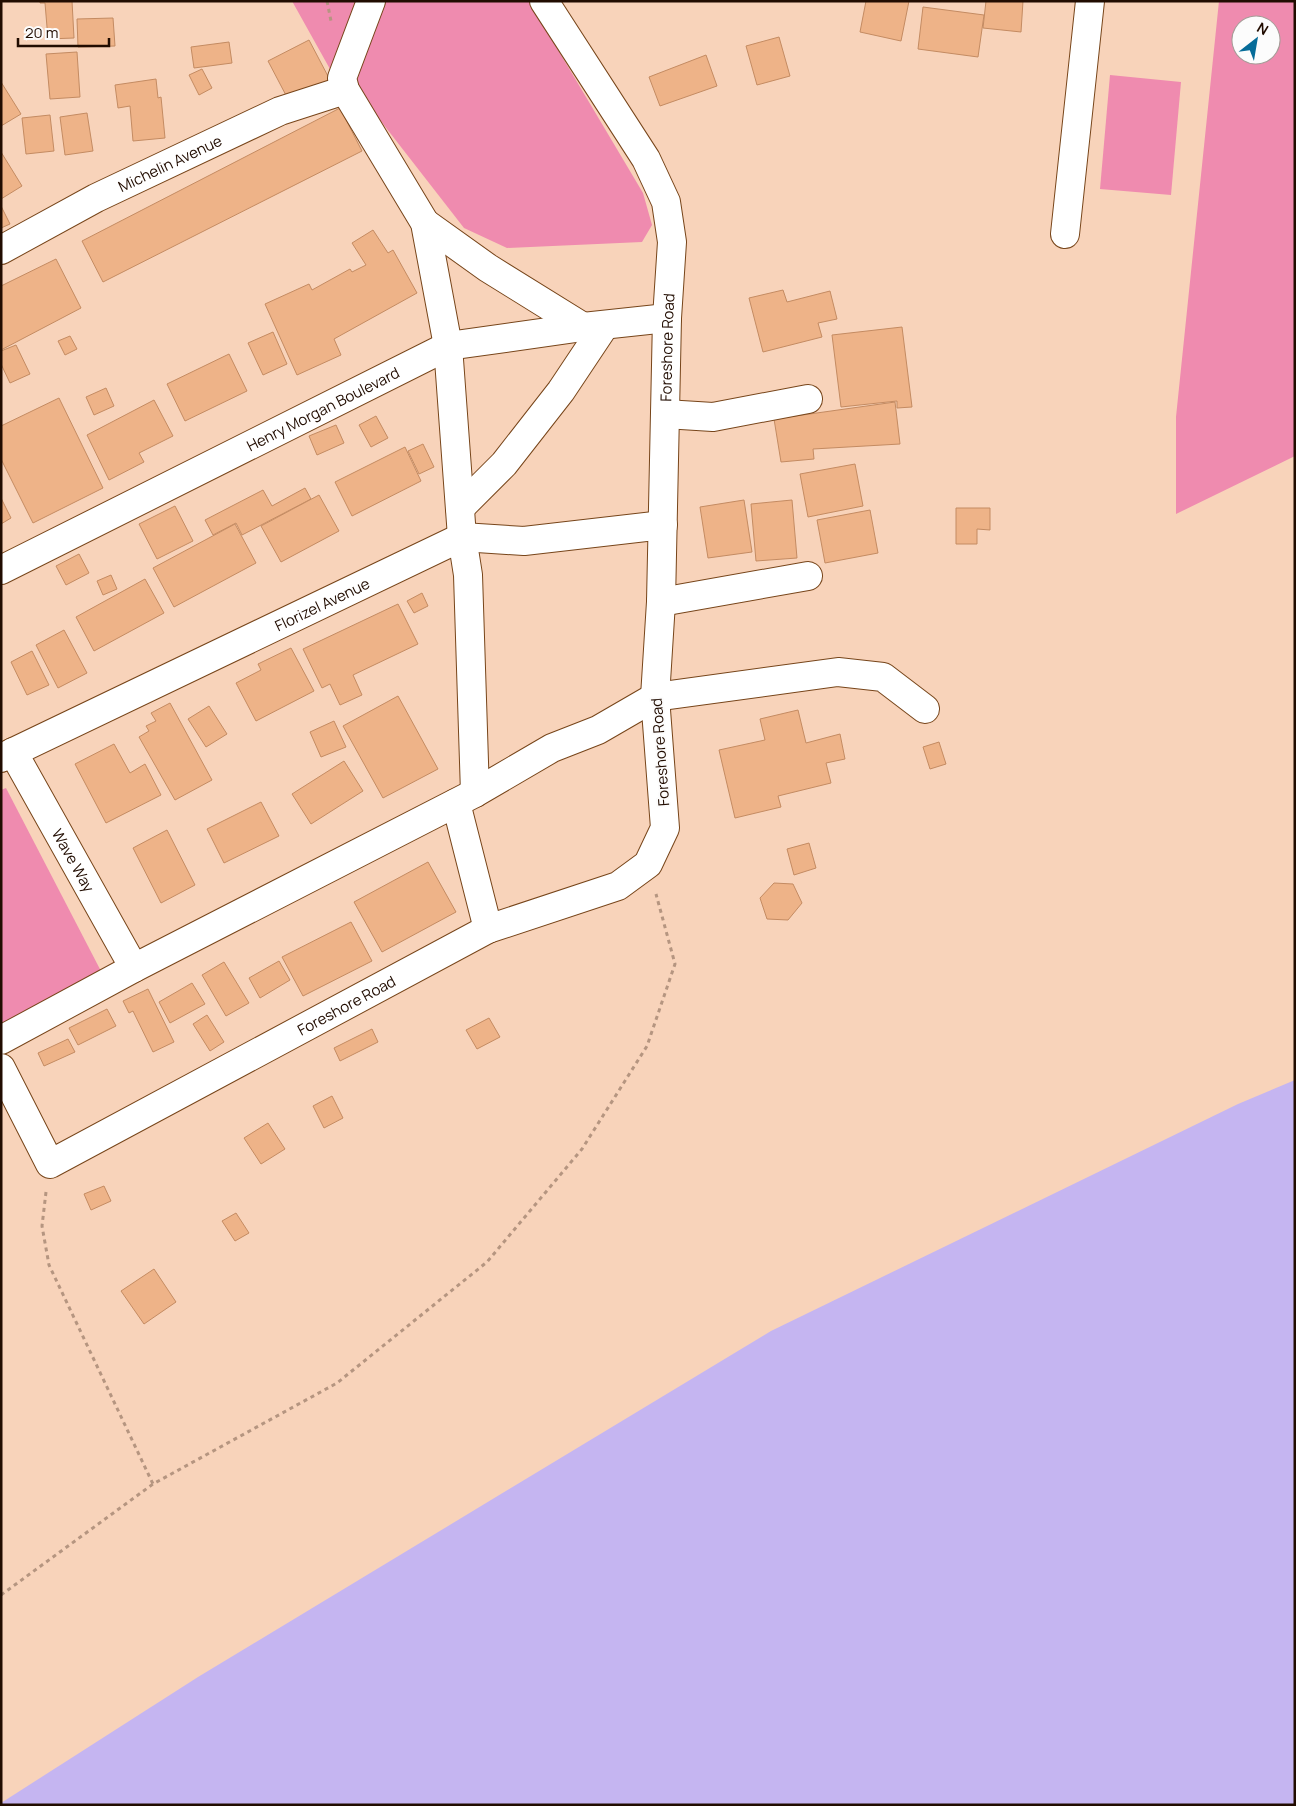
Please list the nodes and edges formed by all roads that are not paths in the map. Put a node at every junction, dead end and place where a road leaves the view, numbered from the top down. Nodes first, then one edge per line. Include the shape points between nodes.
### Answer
1 (371, 1) edge
2 (544, 1) edge
3 (1090, 1) edge
4 (345, 90) junction
5 (424, 223) junction
6 (1065, 234) dead end
7 (1, 250) edge
8 (667, 318) junction
9 (594, 326) junction
10 (448, 346) junction
11 (808, 399) dead end
12 (665, 414) junction
13 (460, 508) junction
14 (663, 525) junction
15 (462, 537) junction
16 (1, 570) edge
17 (808, 576) dead end
18 (661, 602) junction
19 (655, 697) junction
20 (925, 709) dead end
21 (7, 755) edge
22 (465, 798) junction
23 (488, 929) junction
24 (134, 968) junction
25 (1, 1040) edge
26 (1, 1068) edge

1 - 4 street via 342,78
2 - 8 street, Foreshore Road via 646,159 666,202 672,242
3 - 6 street
4 - 5 street
4 - 7 street, Michelin Avenue via 280,111 96,198
5 - 9 street via 488,268
5 - 10 street
8 - 9 street, Henry Morgan Boulevard
8 - 12 street, Foreshore Road
9 - 10 street, Henry Morgan Boulevard
9 - 13 street via 561,391 504,464
10 - 13 street
10 - 16 street, Henry Morgan Boulevard
11 - 12 street via 713,417
12 - 14 street, Foreshore Road
13 - 15 street
14 - 15 street via 524,542
14 - 18 street, Foreshore Road
15 - 21 street, Florizel Avenue
15 - 22 street via 468,575
17 - 18 street
18 - 19 street, Foreshore Road
19 - 20 street via 838,672 883,678
19 - 22 street via 598,730 552,748
19 - 23 street, Foreshore Road via 664,828 648,864 618,886
21 - 24 street, Wave Way
22 - 23 street
22 - 24 street
23 - 26 street, Foreshore Road via 50,1164
24 - 25 street

